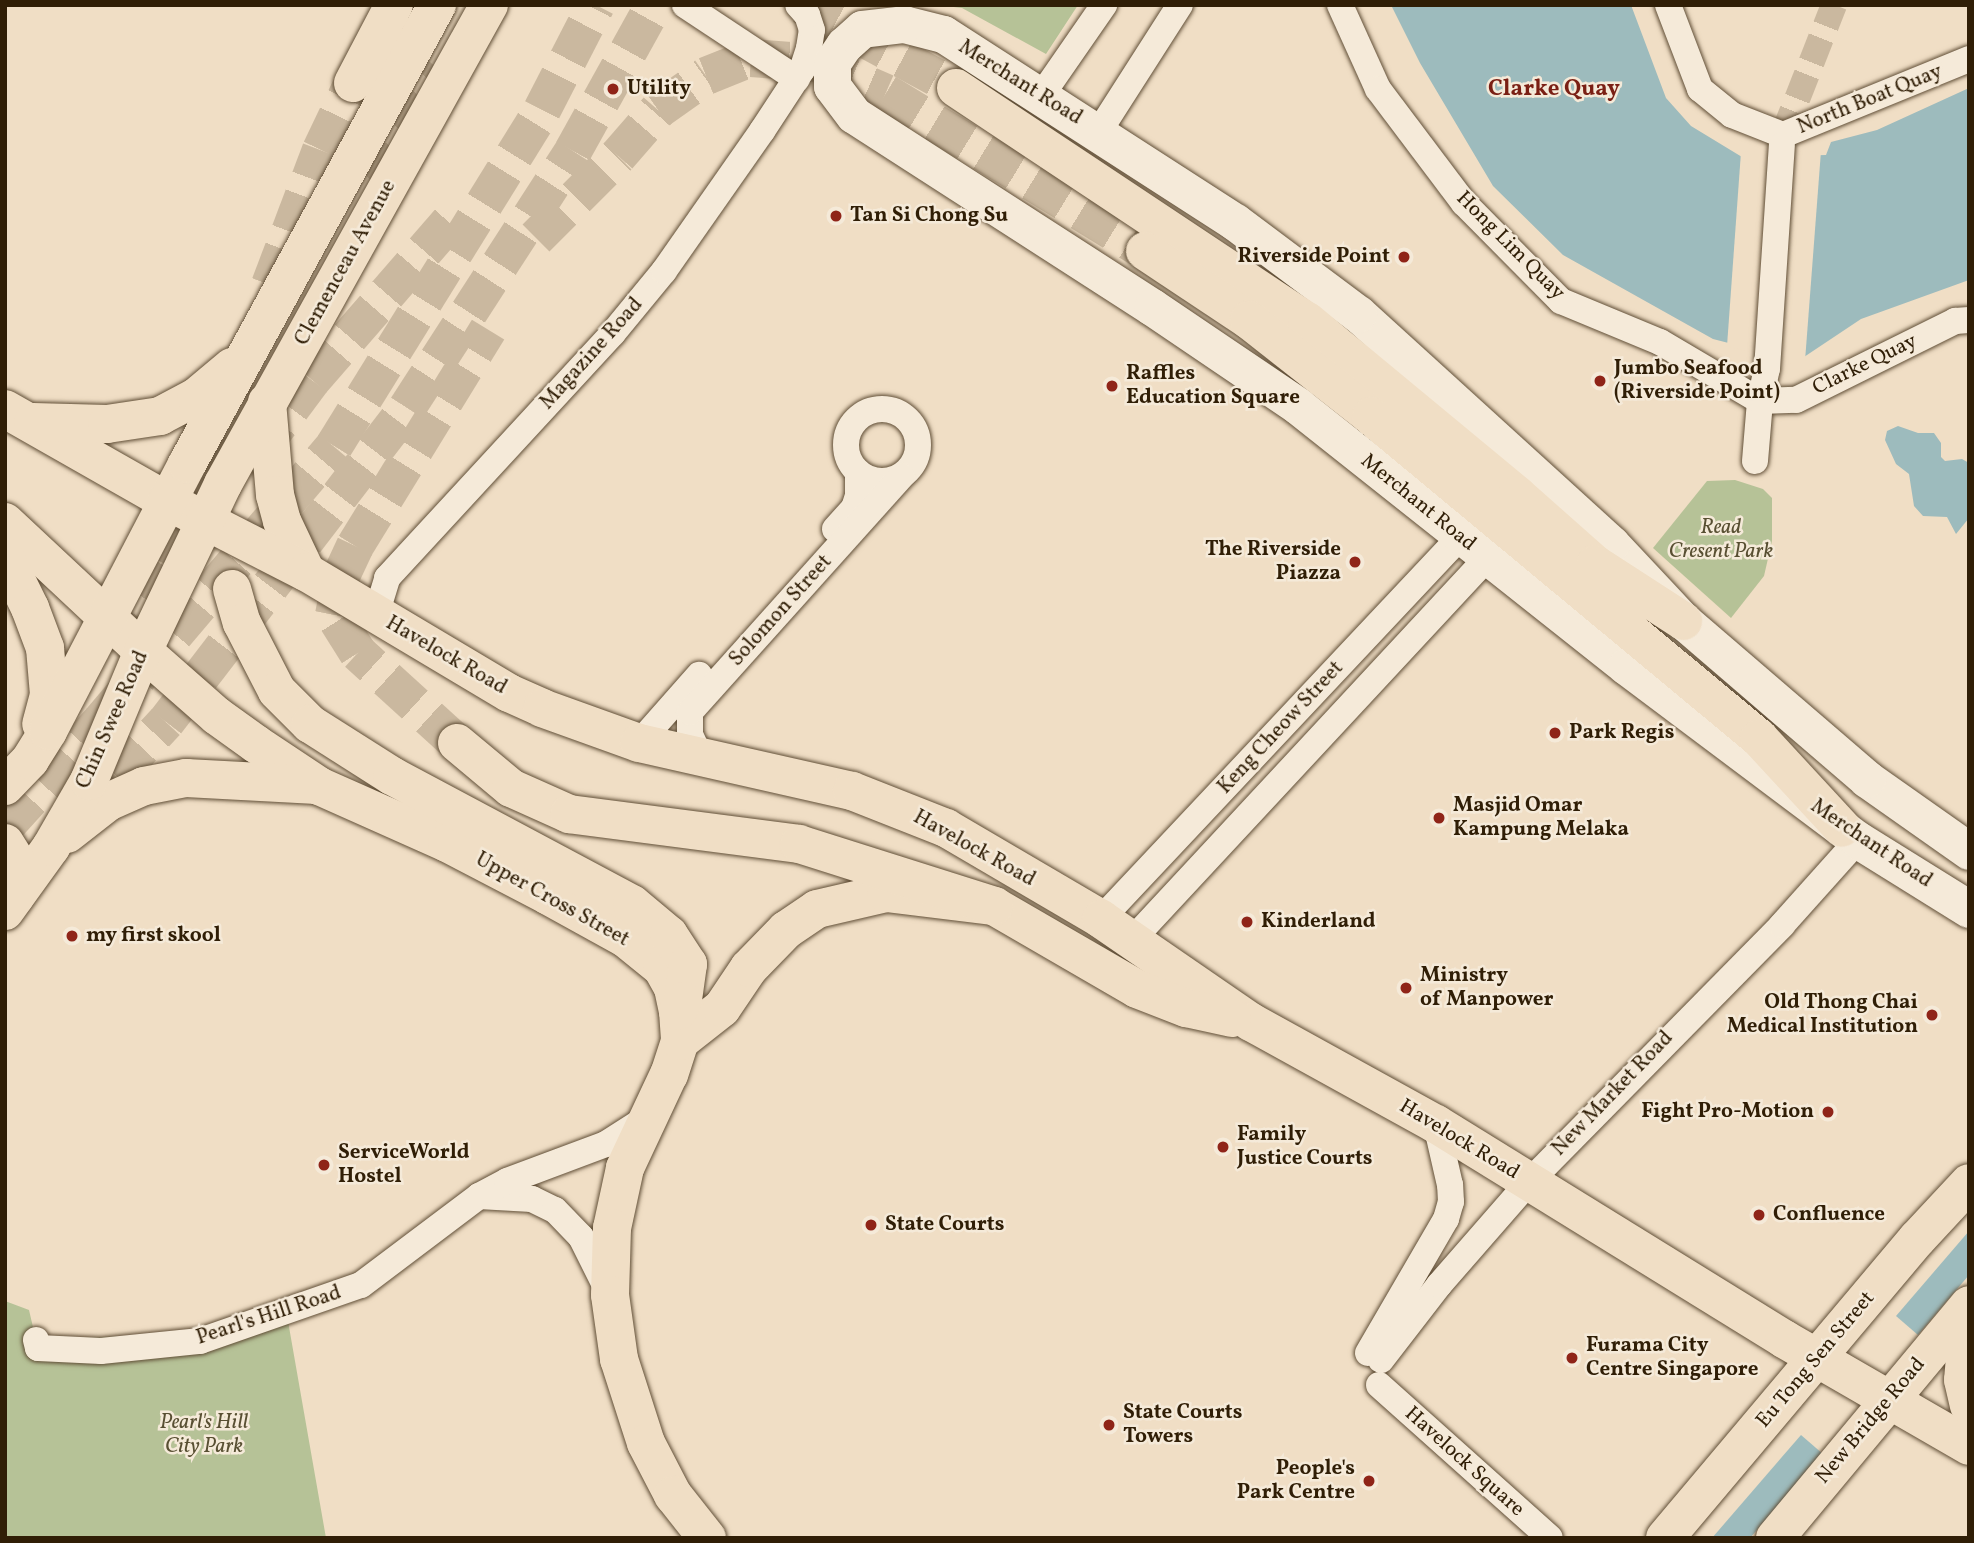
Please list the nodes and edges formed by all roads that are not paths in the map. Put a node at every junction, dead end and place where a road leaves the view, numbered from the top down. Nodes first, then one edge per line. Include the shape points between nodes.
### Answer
1 (394, 5) edge
2 (437, 5) edge
3 (489, 5) edge
4 (685, 5) edge
5 (797, 5) edge
6 (1104, 5) edge
7 (1180, 5) edge
8 (1340, 5) edge
9 (1668, 5) edge
10 (1969, 59) edge
11 (797, 79) junction
12 (352, 83) tunnel mouth
13 (956, 88) tunnel mouth
14 (1041, 96) junction
15 (1098, 133) junction
16 (1776, 138) junction
17 (1145, 251) tunnel mouth
18 (1969, 320) edge
19 (254, 345) junction
20 (1760, 401) junction
21 (267, 402) junction
22 (17, 416) edge
23 (1755, 461) dead end
24 (858, 472) junction
25 (902, 476) junction
26 (167, 501) junction
27 (205, 521) junction
28 (5, 522) edge
29 (1474, 547) junction
30 (5, 557) edge
31 (306, 572) junction
32 (232, 589) dead end
33 (1398, 604) junction
34 (376, 615) junction
35 (108, 618) junction
36 (1684, 621) junction
37 (1424, 625) junction
38 (143, 651) junction
39 (1288, 721) junction
40 (457, 743) tunnel mouth
41 (639, 743) junction
42 (1314, 743) junction
43 (700, 756) junction
44 (18, 773) edge
45 (319, 786) junction
46 (1226, 786) junction
47 (1253, 808) junction
48 (1850, 834) junction
49 (1181, 835) junction
50 (5, 844) edge
51 (51, 847) junction
52 (1969, 851) edge
53 (1208, 857) junction
54 (10, 904) edge
55 (994, 906) junction
56 (1969, 909) edge
57 (1101, 919) junction
58 (1133, 939) junction
59 (1251, 1022) junction
60 (679, 1026) junction
61 (645, 1119) junction
62 (1436, 1124) junction
63 (1529, 1182) junction
64 (1969, 1183) edge
65 (479, 1196) junction
66 (610, 1295) junction
67 (1969, 1305) edge
68 (1969, 1312) edge
69 (36, 1340) dead end
70 (1819, 1359) junction
71 (1376, 1366) junction
72 (1887, 1401) junction
73 (1969, 1405) edge
74 (1969, 1446) edge
75 (707, 1538) edge
76 (1550, 1538) edge
77 (1665, 1538) edge
78 (1775, 1538) edge

1 - 12 main road
2 - 19 main road, Clemenceau Avenue
3 - 21 main road, Clemenceau Avenue
4 - 11 street
5 - 11 street via 812,30
6 - 14 street
7 - 15 street
8 - 20 street, Hong Lim Quay via 1378,89 1464,203 1561,301 1660,342
9 - 16 street via 1700,89 1732,115
10 - 16 street, North Boat Quay
11 - 34 street, Magazine Road via 664,271 613,333 387,579
13 - 36 main road via 1307,321 1595,564
14 - 15 street, Merchant Road
14 - 29 street, Merchant Road via 943,34 904,24 862,29 832,63 832,86 855,115 1298,406
15 - 36 street, Merchant Road via 1235,222 1358,314 1611,544
16 - 20 street via 1767,369
17 - 48 main road via 1249,320 1371,416 1759,738
18 - 20 street, Clarke Quay via 1955,321 1796,400
19 - 22 main road via 216,383 160,416 107,424
19 - 26 main road, Clemenceau Avenue
20 - 23 street
21 - 27 main road, Clemenceau Avenue
21 - 31 main road via 275,495
22 - 26 main road, Havelock Road
24 - 25 street via 879,481
24 - 25 street, Solomon Street via 847,455 847,434 858,417 888,409 906,417 918,435 918,455
24 - 41 street, Solomon Street via 854,509
25 - 43 street, Solomon Street via 690,712 691,735
26 - 27 main road, Havelock Road
26 - 35 main road
27 - 31 main road, Havelock Road
27 - 38 main road, Chin Swee Road
28 - 35 main road
29 - 33 street, Keng Cheow Street
29 - 37 street, Keng Cheow Street
29 - 48 street, Merchant Road
30 - 44 main road via 30,608 49,672 49,695
31 - 34 main road, Havelock Road
32 - 60 main road via 242,623 277,691 310,724 392,776 632,904 669,935 688,964
33 - 37 street
33 - 39 street, Keng Cheow Street
34 - 41 main road, Havelock Road via 509,694
35 - 38 main road, Upper Cross Street
35 - 44 main road
36 - 52 street, Merchant Road via 1867,779
37 - 42 street, Keng Cheow Street
38 - 45 main road, Upper Cross Street via 218,716
38 - 51 main road, Chin Swee Road via 89,781
39 - 42 street
39 - 46 street, Keng Cheow Street
40 - 55 main road via 511,788 569,814 799,844
41 - 43 main road, Havelock Road
42 - 47 street, Keng Cheow Street
43 - 57 main road, Havelock Road via 852,790 910,813 946,828
45 - 51 main road via 187,778 144,786 108,802
45 - 60 main road, Upper Cross Street via 447,843 625,939 662,968 673,988
46 - 47 street
46 - 49 street, Keng Cheow Street
47 - 53 street, Keng Cheow Street
48 - 56 street, Merchant Road
48 - 63 street, New Market Road via 1782,925
49 - 53 street
49 - 57 street, Keng Cheow Street
50 - 54 main road via 19,865
51 - 54 main road, Chin Swee Road
53 - 58 street, Keng Cheow Street
55 - 59 main road via 1137,989 1186,1009
55 - 60 main road via 886,893 817,909 786,930 749,968 722,1008
57 - 58 main road, Havelock Road
58 - 59 main road, Havelock Road
59 - 62 main road, Havelock Road
60 - 61 main road via 669,1074
61 - 65 street, Pearl's Hill Road via 606,1144
61 - 66 main road via 625,1168 612,1228
62 - 63 main road, Havelock Road
62 - 71 street via 1451,1202
63 - 70 main road, Havelock Road
63 - 71 street, New Market Road via 1438,1285
64 - 70 main road, Eu Tong Sen Street
65 - 66 street via 532,1199 555,1210 581,1237
65 - 69 street, Pearl's Hill Road via 361,1285 200,1341 100,1351 38,1348
66 - 75 main road via 619,1359 646,1443 673,1495
67 - 72 main road, New Bridge Road
68 - 73 main road via 1963,1380
70 - 72 main road, Havelock Road
70 - 77 main road, Eu Tong Sen Street
71 - 76 street, Havelock Square
72 - 74 main road, Havelock Road
72 - 78 main road, New Bridge Road

